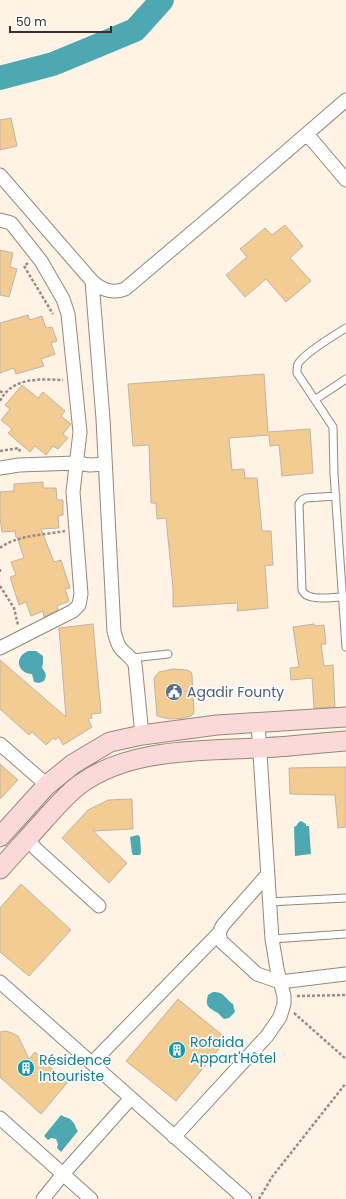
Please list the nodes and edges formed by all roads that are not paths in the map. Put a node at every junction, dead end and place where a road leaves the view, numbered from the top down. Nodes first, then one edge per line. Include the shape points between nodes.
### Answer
1 (346, 100) edge
2 (307, 134) junction
3 (0, 176) edge
4 (346, 180) edge
5 (0, 220) edge
6 (92, 281) junction
7 (346, 328) edge
8 (346, 379) edge
9 (316, 399) junction
10 (76, 463) junction
11 (106, 464) junction
12 (0, 468) edge
13 (336, 496) junction
14 (343, 548) edge
15 (342, 597) junction
16 (346, 647) edge
17 (0, 648) edge
18 (168, 654) dead end
19 (132, 658) junction
20 (346, 716) edge
21 (258, 723) junction
22 (142, 735) junction
23 (346, 741) edge
24 (0, 744) edge
25 (259, 748) junction
26 (47, 785) junction
27 (0, 836) edge
28 (27, 839) junction
29 (0, 869) edge
30 (267, 875) junction
31 (346, 898) edge
32 (269, 902) junction
33 (99, 906) dead end
34 (219, 933) junction
35 (346, 934) edge
36 (272, 939) junction
37 (346, 974) edge
38 (0, 982) edge
39 (280, 982) junction
40 (92, 1063) junction
41 (131, 1098) junction
42 (0, 1118) edge
43 (174, 1137) junction
44 (63, 1174) junction
45 (43, 1199) edge
46 (91, 1199) edge
47 (245, 1199) edge

1 - 2 street
2 - 4 street
2 - 6 street via 125,289 113,292 99,287
3 - 6 street
5 - 10 street via 10,223 37,256 63,300 69,321 80,432
6 - 11 street
7 - 9 lane via 299,363 297,373
8 - 9 lane
9 - 13 lane via 333,427
10 - 11 street
10 - 12 street
10 - 17 street via 73,492 81,594 79,605
11 - 19 street via 114,631 117,643
13 - 14 lane
13 - 15 lane via 306,498 299,504 302,590 305,595 311,597
14 - 15 lane
15 - 16 lane
18 - 19 lane
19 - 22 street via 135,664
20 - 21 street
21 - 22 street via 218,725
21 - 25 street
22 - 26 street via 110,742 73,764
23 - 25 street
24 - 26 street
25 - 28 street via 192,750 159,754 114,767 80,785
25 - 30 street
26 - 27 street
28 - 29 street
28 - 33 street
30 - 32 street
30 - 34 street via 223,925
31 - 32 lane
32 - 36 street
34 - 39 street via 222,942 257,974
34 - 40 street
35 - 36 lane
36 - 39 street
37 - 39 street
38 - 40 street
39 - 43 street via 284,1000 280,1017 271,1031
40 - 41 street
41 - 43 street
41 - 44 street
42 - 44 street
43 - 47 street
44 - 45 street
44 - 46 street

